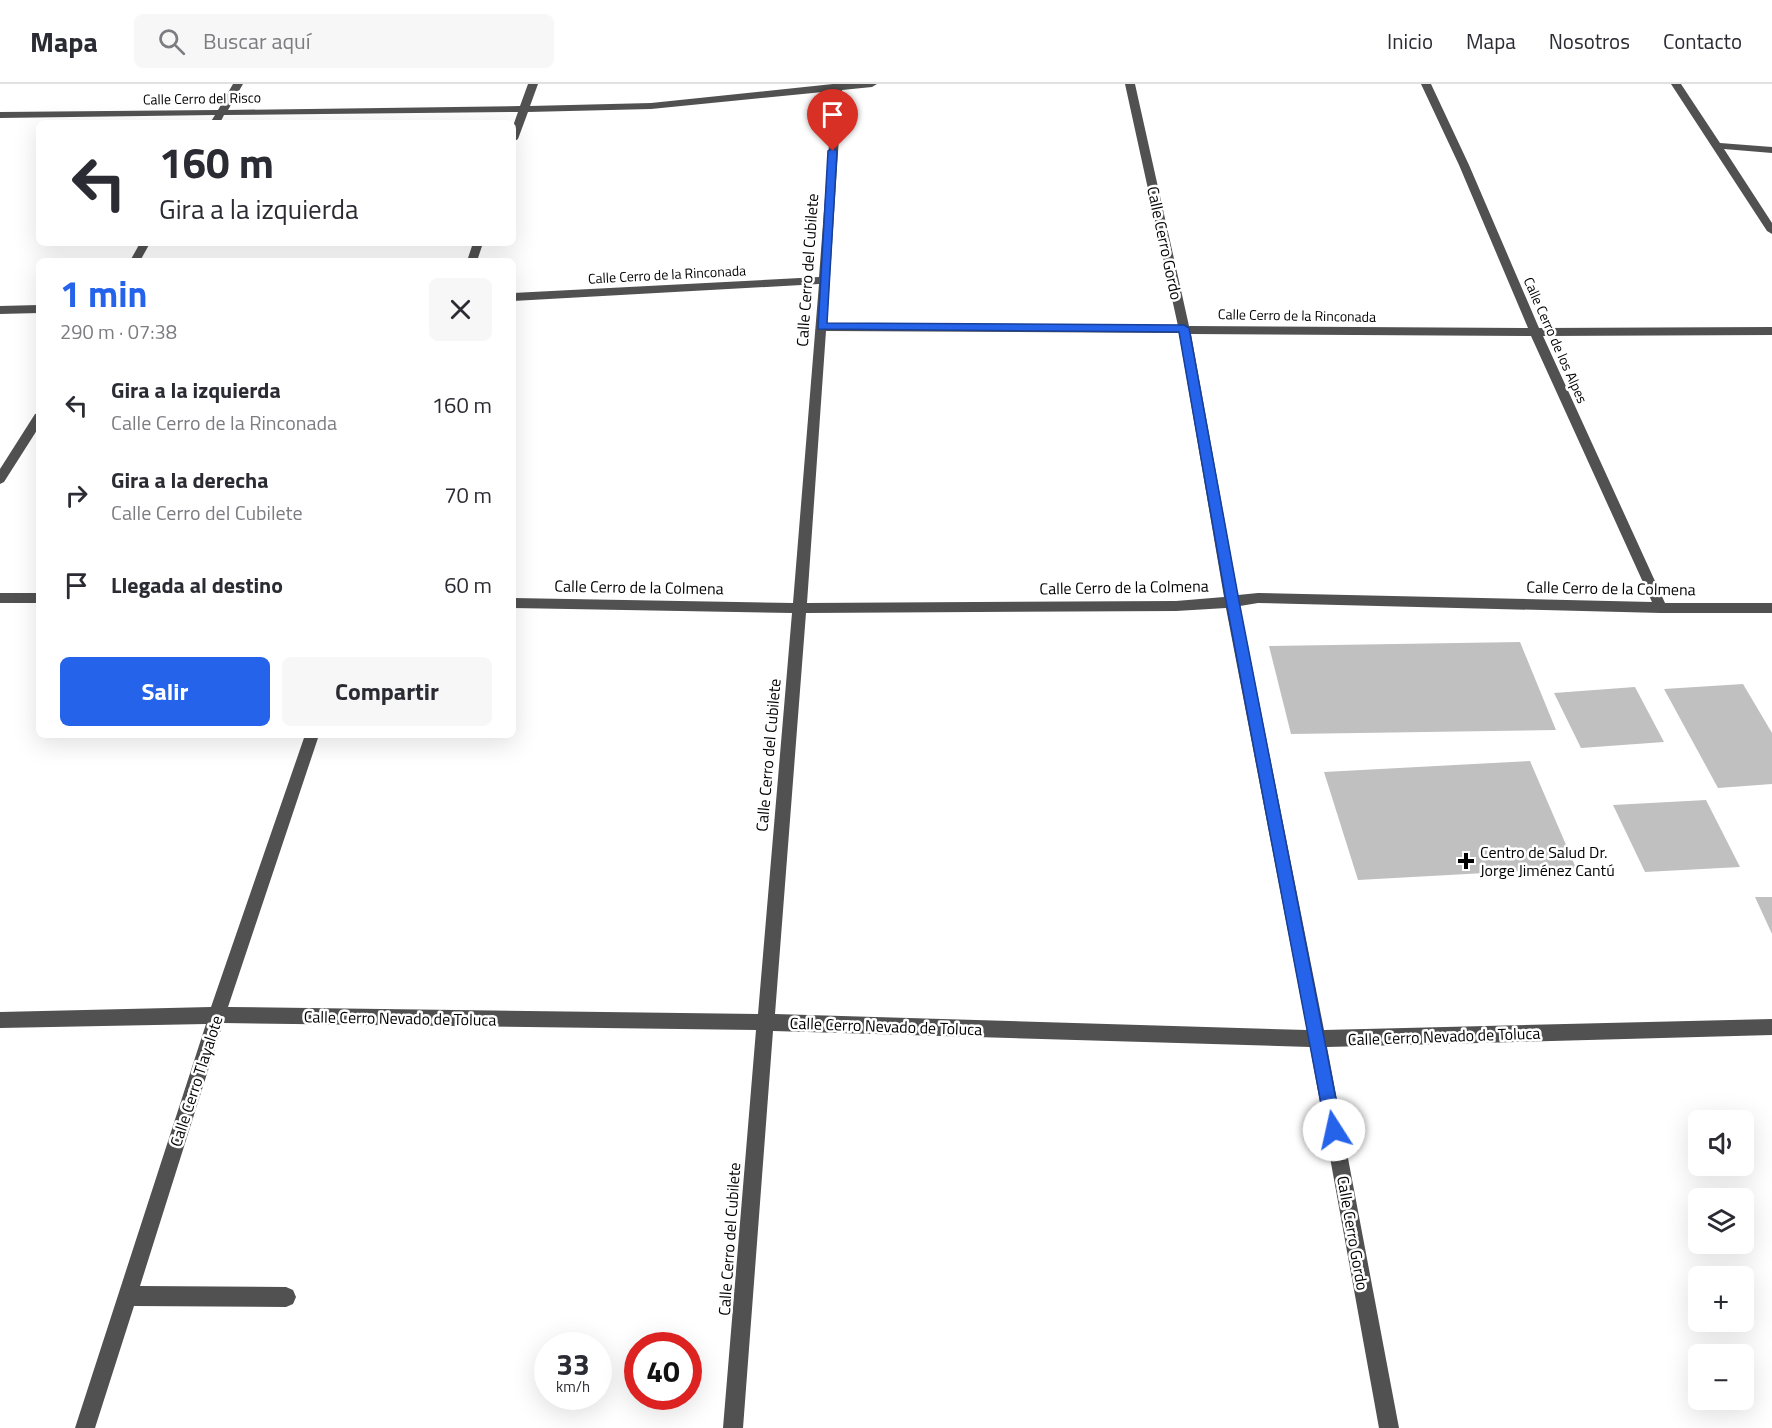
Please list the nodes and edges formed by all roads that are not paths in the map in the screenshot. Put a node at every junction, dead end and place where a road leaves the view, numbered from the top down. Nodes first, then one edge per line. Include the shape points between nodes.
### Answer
1 (238, 84) edge
2 (533, 84) edge
3 (872, 84) edge
4 (1130, 84) edge
5 (1426, 84) edge
6 (1676, 84) edge
7 (838, 85) edge
8 (523, 109) junction
9 (222, 111) junction
10 (0, 115) edge
11 (217, 120) edge
12 (516, 131) edge
13 (1717, 146) junction
14 (1772, 150) edge
15 (1772, 231) edge
16 (824, 280) junction
17 (516, 297) edge
18 (36, 309) edge
19 (0, 310) edge
20 (821, 327) junction
21 (1184, 328) junction
22 (1772, 332) edge
23 (1536, 334) junction
24 (36, 422) edge
25 (0, 479) edge
26 (0, 598) edge
27 (36, 598) edge
28 (1233, 601) junction
29 (516, 603) edge
30 (798, 608) junction
31 (1661, 608) junction
32 (1772, 608) edge
33 (311, 738) edge
34 (217, 1015) junction
35 (0, 1020) edge
36 (764, 1022) junction
37 (1772, 1027) edge
38 (1317, 1039) junction
39 (128, 1296) junction
40 (286, 1297) dead end
41 (85, 1428) edge
42 (733, 1428) edge
43 (1389, 1428) edge

1 - 9 street
2 - 8 street
3 - 7 street, Calle Cerro del Risco
4 - 21 street, Calle Cerro Gordo
5 - 23 street, Calle Cerro de los Alpes
6 - 13 street
7 - 8 street, Calle Cerro del Risco via 651,106
7 - 16 street, Calle Cerro del Cubilete
8 - 9 street, Calle Cerro del Risco
8 - 12 street
9 - 10 street, Calle Cerro del Risco
9 - 11 street
13 - 14 street
13 - 15 street
16 - 17 street, Calle Cerro de la Rinconada
16 - 20 street, Calle Cerro del Cubilete
18 - 19 street
20 - 21 street, Calle Cerro de la Rinconada
20 - 30 street, Calle Cerro del Cubilete
21 - 23 street, Calle Cerro de la Rinconada
21 - 28 street, Calle Cerro Gordo
22 - 23 street, Calle Cerro de la Rinconada
23 - 31 street, Calle Cerro de los Alpes
24 - 25 street
26 - 27 street
28 - 30 street, Calle Cerro de la Colmena via 1176,606
28 - 31 street, Calle Cerro de la Colmena via 1288,598
28 - 38 street, Calle Cerro Gordo
29 - 30 street, Calle Cerro de la Colmena
30 - 36 street, Calle Cerro del Cubilete
31 - 32 street, Calle Cerro de la Colmena
33 - 34 street, Calle Cerro Tlayalote
34 - 35 street, Calle Cerro Nevado de Toluca
34 - 36 street, Calle Cerro Nevado de Toluca
34 - 39 street, Calle Cerro Tlayalote
36 - 38 street, Calle Cerro Nevado de Toluca
36 - 42 street, Calle Cerro del Cubilete
37 - 38 street, Calle Cerro Nevado de Toluca
38 - 43 street, Calle Cerro Gordo
39 - 40 street
39 - 41 street, Calle Cerro Tlayalote

